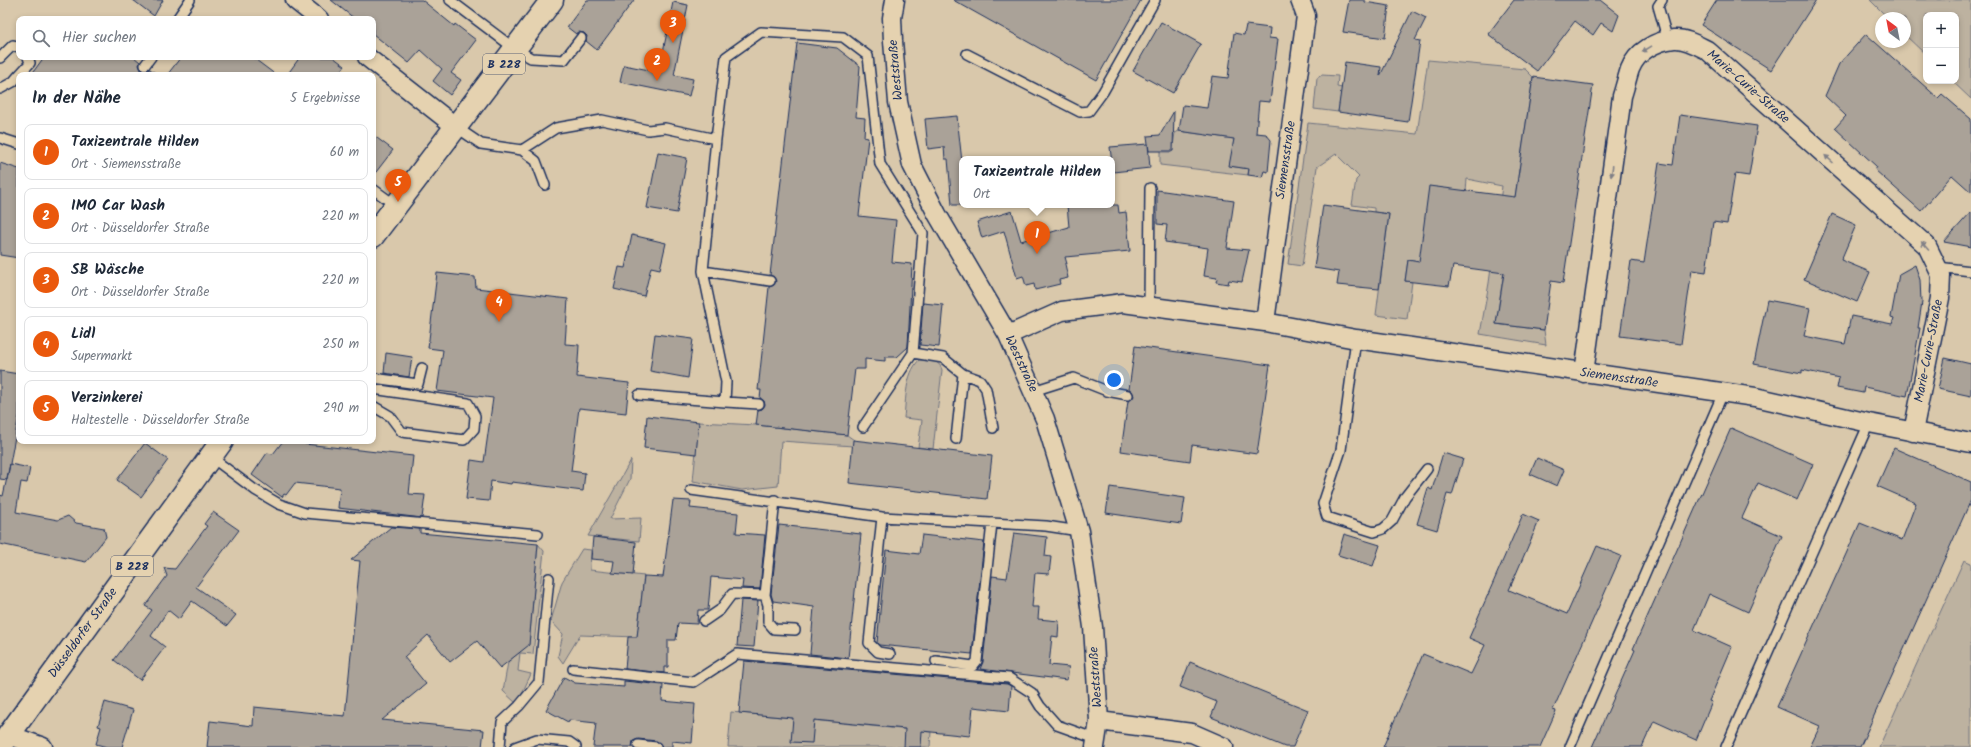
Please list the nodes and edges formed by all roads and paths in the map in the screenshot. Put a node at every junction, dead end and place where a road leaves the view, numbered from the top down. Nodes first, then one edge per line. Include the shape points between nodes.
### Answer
1 (190, 0) edge
2 (295, 0) edge
3 (450, 0) edge
4 (552, 0) edge
5 (895, 0) edge
6 (1155, 0) edge
7 (1300, 0) edge
8 (1662, 0) edge
9 (179, 16) edge
10 (315, 16) edge
11 (581, 38) dead end
12 (1668, 41) junction
13 (16, 46) edge
14 (515, 49) junction
15 (967, 54) dead end
16 (0, 58) edge
17 (29, 60) edge
18 (149, 60) edge
19 (371, 60) edge
20 (145, 65) dead end
21 (22, 72) edge
22 (16, 78) edge
23 (0, 89) edge
24 (455, 126) junction
25 (0, 138) edge
26 (716, 139) junction
27 (16, 143) edge
28 (522, 150) junction
29 (545, 185) dead end
30 (1150, 188) dead end
31 (376, 191) edge
32 (395, 205) junction
33 (376, 232) edge
34 (1938, 267) junction
35 (703, 271) junction
36 (1971, 271) edge
37 (770, 281) dead end
38 (1149, 307) junction
39 (1265, 322) junction
40 (1008, 335) junction
41 (1356, 339) junction
42 (913, 353) junction
43 (422, 368) dead end
44 (1584, 373) junction
45 (963, 374) junction
46 (376, 378) edge
47 (376, 389) edge
48 (1033, 390) junction
49 (1723, 393) junction
50 (639, 395) dead end
51 (1128, 395) dead end
52 (725, 402) junction
53 (759, 404) dead end
54 (376, 408) edge
55 (1869, 423) junction
56 (863, 427) dead end
57 (993, 428) dead end
58 (1913, 432) junction
59 (956, 438) dead end
60 (1971, 443) edge
61 (216, 449) edge
62 (1427, 469) dead end
63 (691, 490) dead end
64 (775, 500) junction
65 (882, 516) junction
66 (992, 523) junction
67 (1079, 531) junction
68 (538, 534) dead end
69 (549, 578) dead end
70 (765, 595) junction
71 (704, 621) dead end
72 (796, 630) dead end
73 (890, 654) dead end
74 (936, 661) dead end
75 (573, 669) dead end
76 (1099, 721) junction
77 (4, 741) edge
78 (1096, 743) edge
79 (638, 745) dead end
80 (43, 747) edge
81 (500, 747) edge
82 (515, 747) edge
83 (576, 747) edge
84 (656, 747) edge
85 (1224, 747) edge
86 (1570, 747) edge
87 (1726, 747) edge

1 - 9 lane
2 - 10 street
3 - 14 lane
4 - 14 main road, B 228
5 - 40 street, Weststraße via 892,18 898,102 912,165 937,214
6 - 15 lane via 1103,92 1089,111 1080,112
7 - 39 street, Siemensstraße via 1306,16
8 - 12 lane via 1658,6
11 - 14 lane via 564,60 531,58
34 -> 12 street, Marie-Curie-Straße via 1927,246 1707,50 1691,42 1675,39
12 -> 44 street, Marie-Curie-Straße via 1655,44 1638,54 1630,68 1622,96
13 - 16 lane via 13,45
14 - 24 main road, B 228
17 - 21 lane via 30,63
18 - 20 lane
19 - 24 street
22 - 23 lane
24 - 28 lane via 481,144
24 - 32 main road, B 228
25 - 27 lane
26 - 28 lane via 665,128 648,130 602,120 556,128
26 - 35 lane
26 - 42 lane via 726,57 760,32 843,37 868,56 880,164 923,233
28 - 29 lane via 536,162
30 - 38 lane
31 - 32 lane
32 - 33 main road, B 228
34 - 36 lane
34 - 58 street, Marie-Curie-Straße via 1941,275 1940,298
35 - 37 lane
35 - 52 lane via 726,382
38 - 39 street, Siemensstraße
38 - 40 street, Siemensstraße via 1123,303 1062,311
39 - 41 street, Siemensstraße
40 - 48 street, Weststraße
41 - 44 street, Siemensstraße
41 - 62 lane via 1341,450 1322,504 1327,517 1374,532 1383,529 1392,521
42 - 45 lane via 943,358
42 - 56 lane
43 - 46 lane via 418,384
44 - 49 street, Siemensstraße
45 - 57 lane via 980,380 986,389
45 - 59 lane
47 - 54 lane via 468,403 475,416 474,429 464,440 402,432 390,416
48 - 51 lane via 1074,378 1107,391
48 - 67 street, Weststraße via 1045,418
49 - 55 street, Siemensstraße via 1755,397
49 - 86 lane
50 - 52 lane
52 - 53 lane
55 - 58 street, Siemensstraße
55 - 87 lane
58 - 60 street, Siemensstraße
61 - 68 lane via 255,490 279,504 305,513
61 - 77 main road, Düsseldorfer Straße / B 228
63 - 64 lane
64 - 65 lane
64 - 70 lane
65 - 66 lane
65 - 73 lane via 869,643 878,652
66 - 67 lane
66 - 74 lane via 977,661 973,666
67 - 76 street, Weststraße via 1093,626
69 - 81 lane via 539,682 519,706 500,720
70 - 71 lane via 732,594 720,610
70 - 72 lane via 768,622 774,629
75 - 78 lane via 694,682 737,654 1009,678 1032,693 1057,725
76 - 78 street, Weststraße
76 - 85 street via 1192,733
77 - 80 street
79 - 84 lane
82 - 83 lane via 537,739 569,742

